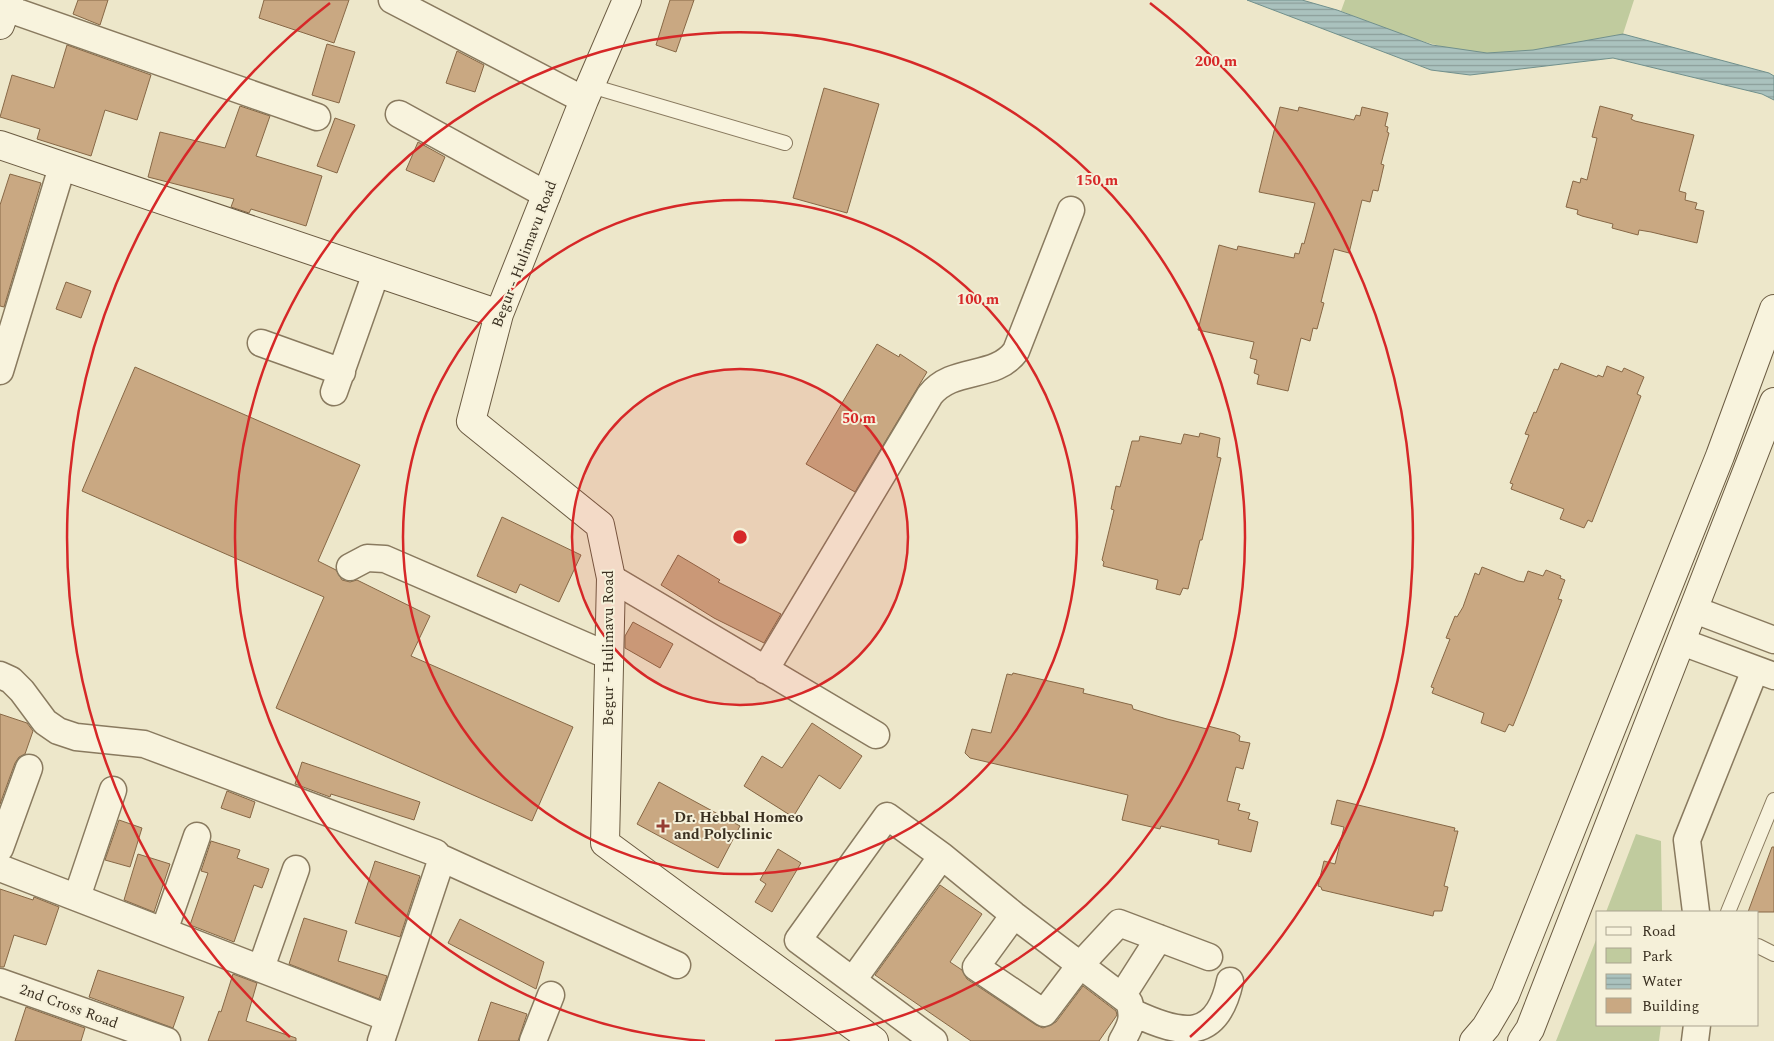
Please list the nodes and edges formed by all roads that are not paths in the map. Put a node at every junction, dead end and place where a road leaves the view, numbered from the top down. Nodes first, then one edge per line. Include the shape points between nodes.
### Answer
1 (392, 0) edge
2 (627, 0) edge
3 (4, 10) edge
4 (588, 93) junction
5 (399, 114) dead end
6 (317, 117) dead end
7 (785, 143) dead end
8 (0, 145) edge
9 (62, 167) junction
10 (547, 195) junction
11 (1071, 210) dead end
12 (376, 273) junction
13 (1774, 310) edge
14 (499, 314) junction
15 (261, 343) dead end
16 (0, 371) edge
17 (1774, 402) edge
18 (1720, 456) junction
19 (1751, 465) junction
20 (350, 568) dead end
21 (611, 578) junction
22 (1694, 610) junction
23 (1772, 634) edge
24 (1682, 642) junction
25 (609, 656) junction
26 (765, 670) junction
27 (1765, 673) edge
28 (0, 675) edge
29 (876, 735) dead end
30 (29, 768) dead end
31 (113, 790) dead end
32 (1774, 800) edge
33 (6, 814) edge
34 (197, 836) dead end
35 (0, 848) edge
36 (942, 856) junction
37 (439, 857) junction
38 (0, 868) edge
39 (296, 868) dead end
40 (77, 897) junction
41 (1696, 911) edge
42 (1728, 911) edge
43 (1014, 915) junction
44 (164, 931) junction
45 (1159, 938) junction
46 (1759, 946) edge
47 (1774, 954) edge
48 (1209, 957) dead end
49 (1081, 964) junction
50 (677, 966) dead end
51 (261, 968) junction
52 (853, 980) junction
53 (1230, 981) dead end
54 (0, 982) edge
55 (551, 995) dead end
56 (1128, 1005) junction
57 (1697, 1026) edge
58 (385, 1029) edge
59 (167, 1041) edge
60 (533, 1041) edge
61 (874, 1041) edge
62 (934, 1041) edge
63 (1122, 1041) edge
64 (1474, 1041) edge
65 (1522, 1041) edge
66 (1695, 1041) edge

1 - 4 street
2 - 4 street, Begur - Hulimavu Road
3 - 6 street
4 - 7 lane
4 - 10 street, Begur - Hulimavu Road
5 - 10 street
8 - 9 street
9 - 12 street
9 - 16 street
10 - 14 street, Begur - Hulimavu Road
11 - 26 street via 1016,351 1003,364 946,380 934,390
12 - 14 street
12 - 15 street via 338,382
13 - 18 street
14 - 21 street, Begur - Hulimavu Road via 471,421 600,524
17 - 19 street
18 - 19 street
18 - 64 street via 1505,995
19 - 22 street
20 - 25 street via 367,558 385,559
21 - 25 street, Begur - Hulimavu Road
21 - 26 street
22 - 23 street
22 - 24 street
24 - 27 street
24 - 65 street via 1530,1029
25 - 61 street, Begur - Hulimavu Road via 605,843
26 - 29 street
27 - 41 street via 1687,840
28 - 37 street via 17,686 45,722 58,731 83,738 144,744 436,853
30 - 33 street
31 - 40 street
32 - 42 lane
33 - 35 street
34 - 44 street
36 - 43 street
36 - 52 street
36 - 52 street via 887,816 798,940
37 - 50 street
37 - 58 street via 440,864
38 - 40 street
39 - 51 street
40 - 44 street
43 - 49 street
43 - 49 street via 976,967 1044,1013
44 - 51 street
45 - 48 street
45 - 49 street via 1119,923
45 - 56 street
46 - 47 lane
49 - 56 street
51 - 58 street
52 - 62 street
53 - 56 street via 1226,1002 1215,1020 1204,1029 1185,1032 1163,1027
54 - 59 street, 2nd Cross Road
55 - 60 street
56 - 63 street via 1130,1027
57 - 66 street

